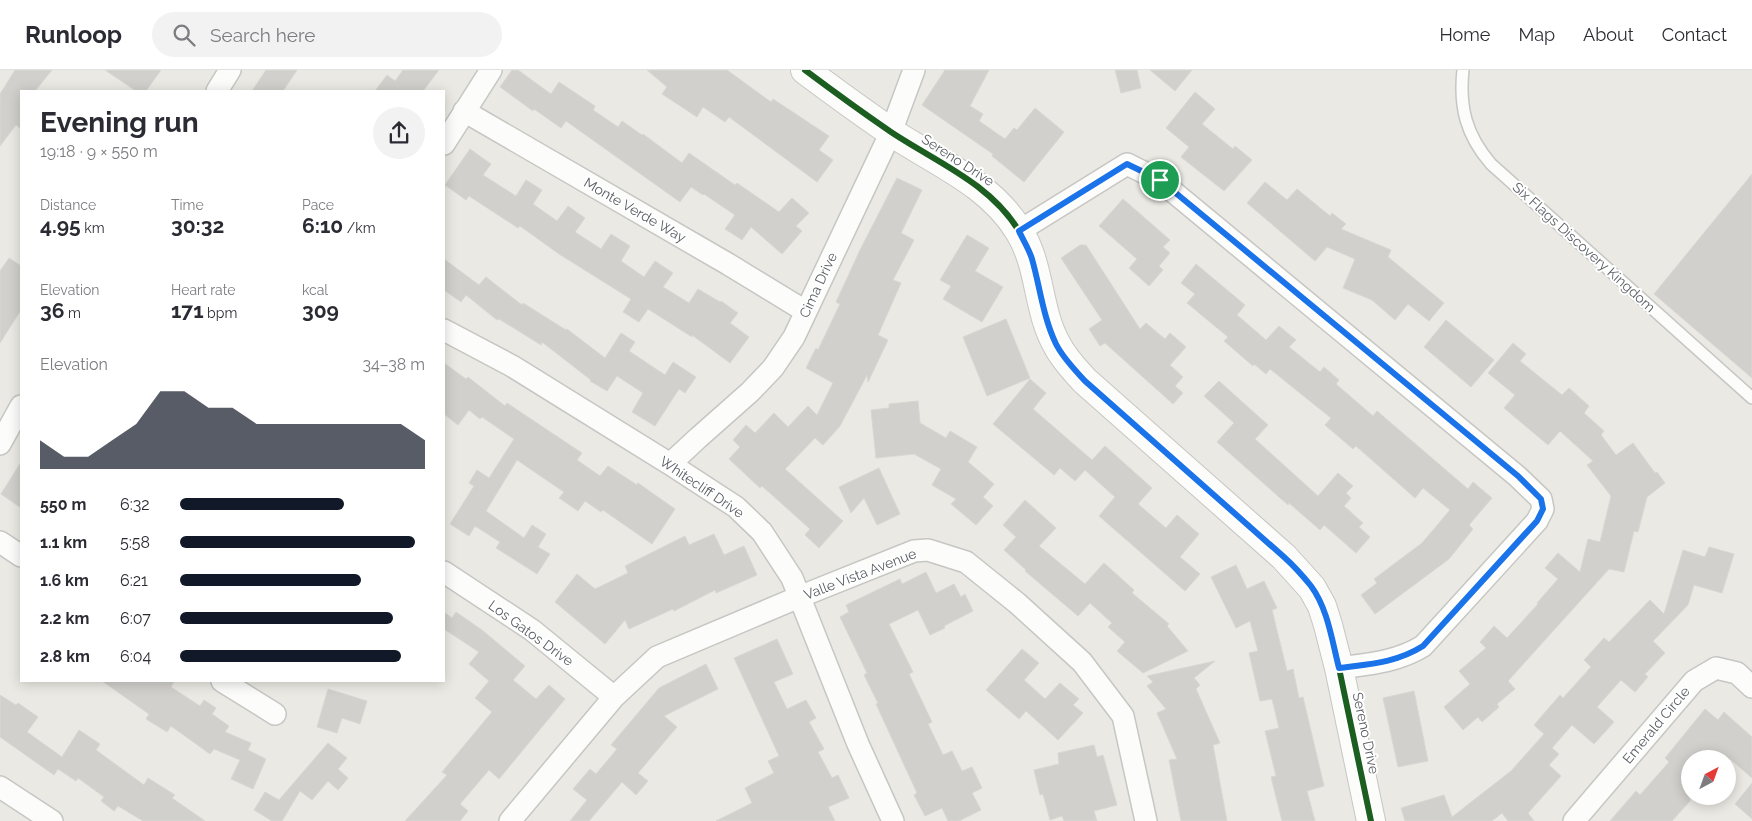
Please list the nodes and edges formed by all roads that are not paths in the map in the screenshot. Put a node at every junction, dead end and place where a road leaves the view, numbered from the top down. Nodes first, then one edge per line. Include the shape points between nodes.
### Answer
1 (230, 70) edge
2 (491, 70) edge
3 (805, 70) edge
4 (914, 70) edge
5 (1463, 70) edge
6 (218, 90) edge
7 (464, 112) junction
8 (891, 132) junction
9 (445, 142) edge
10 (1019, 231) junction
11 (805, 311) junction
12 (445, 331) edge
13 (1752, 398) edge
14 (20, 408) edge
15 (0, 444) edge
16 (670, 464) junction
17 (0, 542) edge
18 (20, 555) edge
19 (445, 573) edge
20 (798, 597) junction
21 (1339, 668) junction
22 (224, 682) edge
23 (1752, 687) edge
24 (614, 697) junction
25 (275, 714) dead end
26 (0, 788) edge
27 (52, 821) edge
28 (510, 821) edge
29 (892, 821) edge
30 (1146, 821) edge
31 (1372, 821) edge
32 (1574, 821) edge

1 - 6 street
2 - 7 street
3 - 8 street, Sereno Drive
4 - 8 street, Cima Drive
5 - 13 lane, Six Flags Discovery Kingdom via 1465,119 1491,164
7 - 9 street
7 - 11 street, Monte Verde Way
8 - 10 street, Sereno Drive via 978,186 998,204
8 - 11 street, Cima Drive
10 - 21 street, Sereno Drive via 1032,257 1048,325 1070,364 1299,572 1322,606
10 - 21 street via 1127,164 1160,180 1518,476 1541,499 1543,509 1537,521 1423,646 1392,660
11 - 16 street, Cima Drive via 794,337 773,368
12 - 16 street, Whitecliff Drive via 512,366
14 - 15 street
16 - 20 street, Whitecliff Drive via 736,507 762,532 792,578
17 - 18 street
19 - 24 street, Los Gatos Drive via 532,630
20 - 24 street, Valle Vista Avenue via 657,657
20 - 29 street, Whitecliff Drive
20 - 30 street, Valle Vista Avenue via 914,551 928,550 966,562 1082,662 1123,716
21 - 31 street, Sereno Drive
22 - 25 street
23 - 32 street, Emerald Circle via 1737,673 1716,668 1694,681
24 - 28 street, Valle Vista Avenue
26 - 27 street

